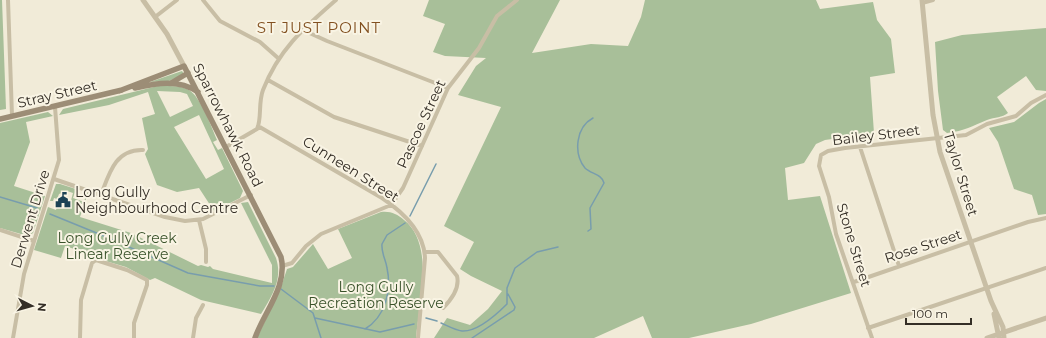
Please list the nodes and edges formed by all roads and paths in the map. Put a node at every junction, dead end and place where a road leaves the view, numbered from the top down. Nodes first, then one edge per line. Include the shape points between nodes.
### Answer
1 (8, 0) edge
2 (143, 0) edge
3 (177, 0) edge
4 (203, 0) edge
5 (518, 0) edge
6 (933, 0) edge
7 (334, 1) edge
8 (922, 1) edge
9 (155, 17) junction
10 (303, 30) junction
11 (278, 58) junction
12 (184, 66) junction
13 (188, 73) junction
14 (268, 80) junction
15 (170, 83) junction
16 (448, 88) junction
17 (119, 91) junction
18 (198, 92) junction
19 (1046, 95) edge
20 (56, 107) junction
21 (12, 116) junction
22 (0, 119) edge
23 (258, 126) junction
24 (937, 139) junction
25 (422, 146) junction
26 (226, 147) junction
27 (860, 147) junction
28 (143, 150) dead end
29 (820, 157) joint
30 (54, 179) junction
31 (101, 195) junction
32 (251, 195) junction
33 (391, 205) junction
34 (1046, 218) edge
35 (199, 220) junction
36 (0, 230) edge
37 (34, 241) junction
38 (970, 242) junction
39 (425, 252) junction
40 (206, 262) dead end
41 (282, 266) junction
42 (899, 266) junction
43 (1046, 268) edge
44 (854, 282) junction
45 (986, 288) junction
46 (991, 301) junction
47 (203, 304) dead end
48 (443, 308) dead end
49 (1046, 318) edge
50 (868, 328) junction
51 (1004, 335) edge
52 (998, 336) edge
53 (13, 338) edge
54 (80, 338) edge
55 (134, 338) edge
56 (193, 338) edge
57 (255, 338) edge
58 (418, 338) edge
59 (872, 338) edge
60 (987, 338) edge

1 - 21 street
2 - 9 street, Sparrowhawk Road
3 - 9 street
4 - 11 street via 220,21 260,42
5 - 16 street, Pascoe Street via 497,16 479,48
6 - 8 street
7 - 10 street
8 - 24 street, Taylor Street
9 - 12 street, Sparrowhawk Road
10 - 11 street
10 - 16 street
11 - 14 street
12 - 13 main road, Sparrowhawk Road
12 - 17 main road, Stray Street
13 - 15 main road
13 - 18 main road, Sparrowhawk Road
14 - 23 street via 259,103
14 - 25 street via 334,117
15 - 17 main road, Stray Street
15 - 18 main road, Stray Street via 186,85
16 - 25 street, Pascoe Street
17 - 20 main road, Stray Street
18 - 26 main road, Sparrowhawk Road
19 - 24 street, Bailey Street via 1012,117 987,124 966,135
20 - 21 main road, Stray Street
20 - 30 street, Derwent Drive via 60,149
21 - 22 main road, Stray Street
23 - 26 street via 252,133
23 - 33 street, Cunneen Street
24 - 27 street, Bailey Street
24 - 38 street, Taylor Street
25 - 33 street, Pascoe Street via 403,188
26 - 32 main road, Sparrowhawk Road
27 - 29 street, Bailey Street via 828,151
27 - 42 street
28 - 31 street via 130,151 118,158 110,170
29 - 44 street, Stone Street via 819,169 836,234
30 - 31 street
30 - 37 street, Derwent Drive
31 - 35 street via 175,220
32 - 35 street
32 - 41 main road, Sparrowhawk Road via 278,249
33 - 39 street, Cunneen Street via 416,230 422,239
33 - 41 street via 321,234 306,246 292,263
34 - 38 street, Rose Street
35 - 40 street via 206,249
36 - 37 street
37 - 53 street, Derwent Drive via 24,274
38 - 42 street, Rose Street
38 - 45 street, Taylor Street
39 - 48 street via 438,252 457,276 456,288
39 - 58 street, Cunneen Street
41 - 57 main road via 280,283
42 - 44 street, Rose Street
43 - 45 street
44 - 50 street, Stone Street
45 - 46 street, Taylor Street
45 - 50 street
46 - 51 street, Taylor Street
46 - 52 street, Taylor Street
47 - 56 street via 196,318
49 - 51 street
50 - 59 street, Stone Street
51 - 52 street
52 - 60 street
54 - 55 street via 81,300 95,260 127,270 147,281 134,323

